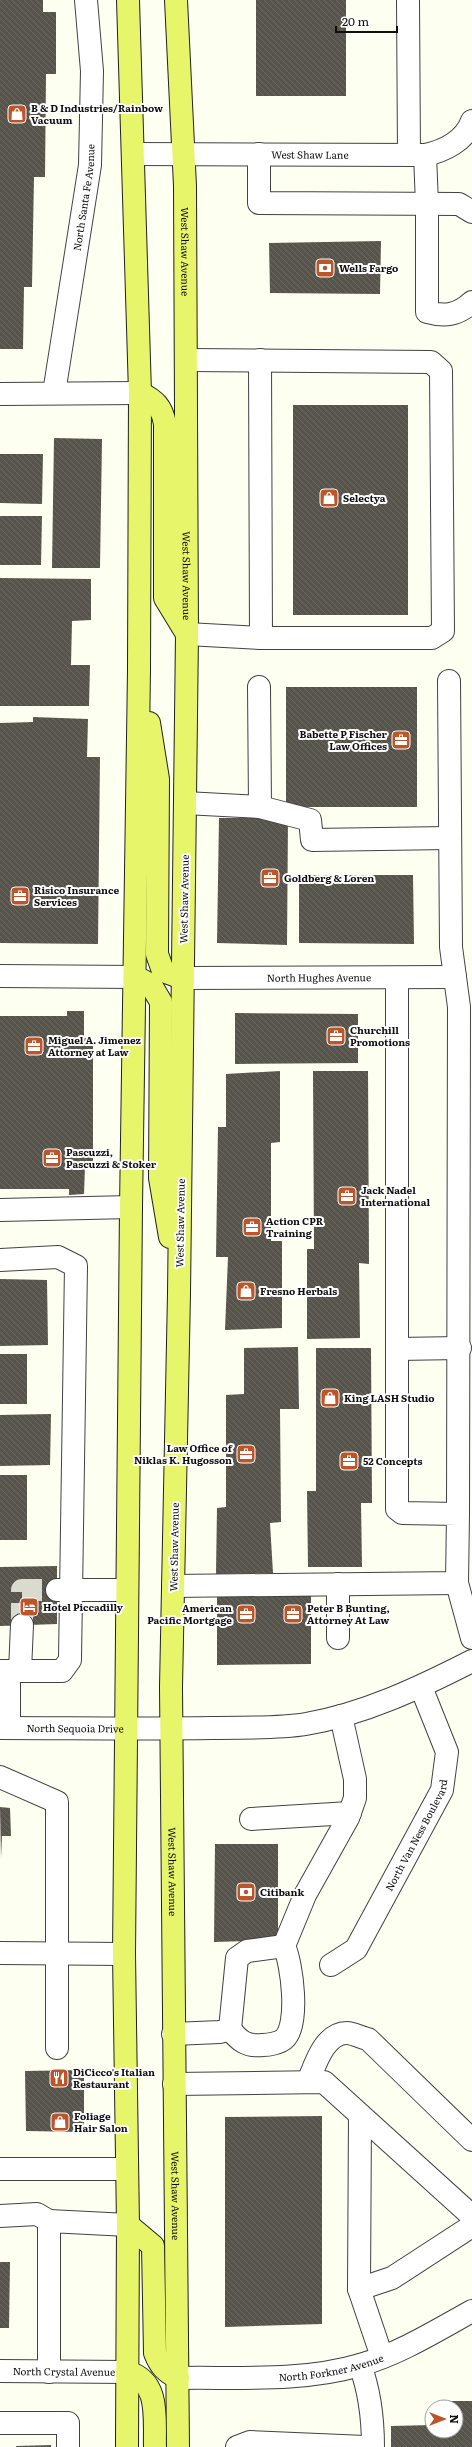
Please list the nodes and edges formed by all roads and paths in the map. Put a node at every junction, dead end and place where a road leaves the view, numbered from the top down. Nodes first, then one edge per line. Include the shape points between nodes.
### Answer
1 (86, 0) edge
2 (128, 0) edge
3 (176, 0) edge
4 (408, 0) edge
5 (471, 125) edge
6 (184, 153) junction
7 (134, 154) junction
8 (259, 154) junction
9 (417, 155) junction
10 (428, 204) junction
11 (472, 212) edge
12 (472, 302) edge
13 (186, 360) junction
14 (260, 360) junction
15 (0, 394) edge
16 (54, 394) junction
17 (140, 394) junction
18 (187, 634) junction
19 (261, 638) junction
20 (139, 670) junction
21 (449, 681) dead end
22 (259, 687) dead end
23 (185, 803) junction
24 (260, 806) junction
25 (449, 838) junction
26 (0, 976) edge
27 (136, 977) junction
28 (455, 977) junction
29 (182, 978) junction
30 (397, 978) junction
31 (131, 1207) junction
32 (0, 1210) edge
33 (0, 1260) edge
34 (179, 1293) junction
35 (460, 1348) junction
36 (397, 1349) junction
37 (458, 1514) junction
38 (457, 1582) junction
39 (338, 1584) junction
40 (173, 1586) junction
41 (64, 1590) junction
42 (127, 1590) junction
43 (22, 1625) tunnel mouth
44 (338, 1638) dead end
45 (472, 1638) edge
46 (472, 1661) edge
47 (10, 1671) edge
48 (421, 1687) junction
49 (341, 1716) junction
50 (4, 1728) edge
51 (126, 1729) junction
52 (161, 1729) junction
53 (0, 1777) edge
54 (350, 1813) junction
55 (251, 1819) dead end
56 (284, 1946) junction
57 (0, 1953) edge
58 (56, 1954) junction
59 (124, 1954) junction
60 (331, 1965) dead end
61 (230, 2029) junction
62 (173, 2034) junction
63 (57, 2048) dead end
64 (316, 2082) junction
65 (174, 2084) junction
66 (360, 2115) junction
67 (472, 2140) edge
68 (0, 2169) edge
69 (127, 2169) junction
70 (0, 2216) edge
71 (472, 2216) edge
72 (49, 2222) junction
73 (128, 2225) junction
74 (472, 2226) edge
75 (359, 2289) junction
76 (472, 2311) edge
77 (382, 2357) junction
78 (360, 2365) junction
79 (0, 2371) edge
80 (49, 2372) junction
81 (127, 2372) junction
82 (178, 2378) junction
83 (0, 2423) edge
84 (68, 2447) edge
85 (127, 2447) edge
86 (155, 2447) edge
87 (178, 2447) edge
88 (237, 2447) edge
89 (365, 2447) edge
90 (373, 2447) edge

1 - 16 street, North Santa Fe Avenue via 92,71 90,165
2 - 7 main road
3 - 6 main road, West Shaw Avenue
4 - 9 street
5 - 9 street, West Shaw Lane via 450,146
6 - 7 street, West Shaw Lane
6 - 8 street, West Shaw Lane
6 - 13 main road, West Shaw Avenue
7 - 17 main road
8 - 9 street, West Shaw Lane
8 - 10 street via 259,203
9 - 10 street
10 - 11 street via 459,204
10 - 12 street via 427,312 439,315 454,314
13 - 14 street
13 - 18 main road, West Shaw Avenue
14 - 19 street
14 - 19 street via 430,362 441,371 443,631 432,638
15 - 16 street
16 - 17 street
17 - 18 main road via 158,404 163,412 164,598
17 - 20 main road
18 - 19 street
18 - 23 main road, West Shaw Avenue
20 - 27 main road
20 - 29 main road via 158,779 157,954 163,971
21 - 25 street
22 - 24 street
23 - 24 street
23 - 29 main road, West Shaw Avenue
24 - 25 street via 310,820 312,840
25 - 28 street via 451,947
26 - 27 street
27 - 31 main road
27 - 34 main road via 151,985 161,1002 160,1178
28 - 30 street, North Hughes Avenue
28 - 35 street via 459,1007
29 - 30 street, North Hughes Avenue
29 - 34 main road, West Shaw Avenue
30 - 36 street
31 - 32 street
31 - 42 main road
33 - 41 street via 58,1257 76,1266
34 - 40 main road, West Shaw Avenue
35 - 36 street
35 - 37 street
36 - 37 street via 397,1509 402,1513
37 - 38 street
38 - 39 street
38 - 45 street
39 - 40 street
39 - 44 street
40 - 52 main road, West Shaw Avenue
41 - 42 street
41 - 47 street via 70,1660 62,1671
42 - 51 main road
43 - 47 street
46 - 48 street
47 - 50 street
48 - 49 street
48 - 60 street, North Van Ness Boulevard via 447,1752 442,1790 356,1949
49 - 52 street via 286,1726
49 - 54 street via 355,1779 355,1798
50 - 51 street, North Sequoia Drive
51 - 52 street, North Sequoia Drive
51 - 59 main road
52 - 62 main road, West Shaw Avenue
53 - 58 street via 57,1802
54 - 55 street
54 - 56 street via 305,1895
56 - 61 street via 247,1951 237,1958
56 - 61 street via 292,1971 293,2012 289,2031 284,2039 252,2047 238,2039
57 - 58 street
58 - 59 street
58 - 63 street
59 - 69 main road
61 - 62 street via 220,2032
62 - 65 main road, West Shaw Avenue
64 - 65 street
64 - 66 street
64 - 67 street via 322,2051 334,2036 347,2033 368,2040
65 - 82 main road, West Shaw Avenue
66 - 71 street
66 - 75 street
68 - 69 street
69 - 73 main road
70 - 72 street via 38,2214
72 - 73 street
72 - 80 street
73 - 81 main road
73 - 82 main road via 153,2246 155,2353 159,2364 167,2373
74 - 75 street via 392,2278
75 - 77 street
76 - 77 street, North Forkner Avenue
77 - 78 street, North Forkner Avenue
78 - 82 street, North Forkner Avenue via 325,2373 291,2376
78 - 90 street via 368,2387 373,2421
79 - 80 street, North Crystal Avenue
80 - 81 street, North Crystal Avenue
81 - 85 main road
81 - 86 main road via 148,2385 152,2393
82 - 87 main road, West Shaw Avenue
83 - 84 street via 68,2423
88 - 89 street via 244,2443 258,2442

